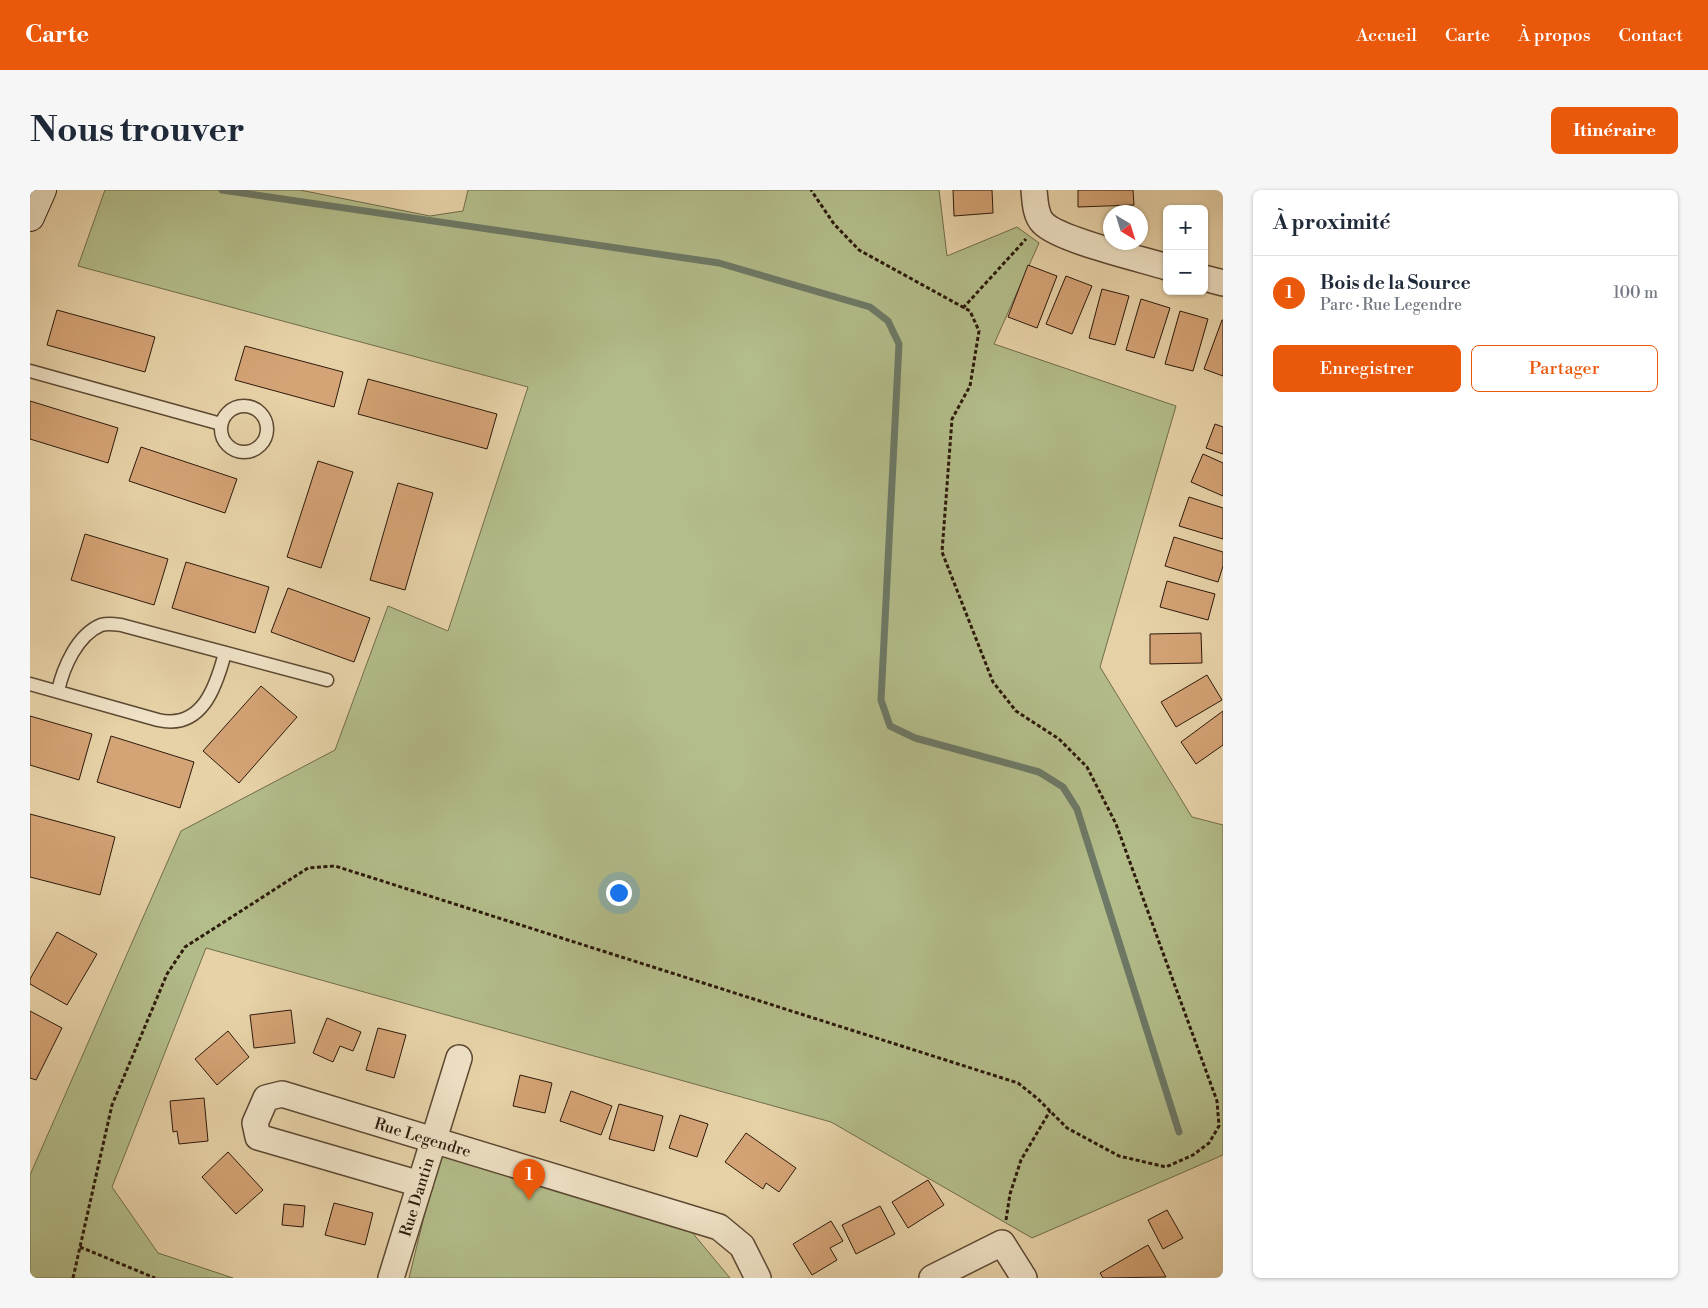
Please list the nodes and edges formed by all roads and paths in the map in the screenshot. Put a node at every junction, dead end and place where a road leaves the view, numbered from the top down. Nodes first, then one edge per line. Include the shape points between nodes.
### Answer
1 (42, 190) edge
2 (811, 190) edge
3 (1034, 190) edge
4 (30, 217) edge
5 (1042, 222) junction
6 (1163, 266) edge
7 (1208, 279) edge
8 (1223, 283) edge
9 (963, 308) junction
10 (30, 371) edge
11 (221, 424) dead end
12 (225, 653) junction
13 (327, 680) dead end
14 (30, 684) edge
15 (58, 691) junction
16 (459, 1058) dead end
17 (1050, 1111) junction
18 (434, 1140) junction
19 (420, 1184) junction
20 (1002, 1242) junction
21 (80, 1247) junction
22 (72, 1278) edge
23 (155, 1278) edge
24 (391, 1278) edge
25 (758, 1278) edge
26 (932, 1278) edge
27 (1024, 1278) edge

1 - 4 main road
2 - 9 path via 834,224 859,250
3 - 5 street via 1035,205
5 - 6 street via 1072,238
5 - 9 path
7 - 8 street
9 - 17 path via 970,312 979,331 970,386 952,419 942,552 993,682 1016,711 1059,739 1087,767 1116,824 1217,1101 1219,1126 1204,1147 1166,1167 1118,1156 1067,1128
10 - 11 lane
12 - 13 lane
12 - 15 lane via 121,625 103,624 86,636 72,653
12 - 15 lane via 212,693 194,713 177,722 158,720
14 - 15 lane
16 - 18 street, Rue Dantin
17 - 20 path via 1021,1160 1010,1194
17 - 21 path via 1018,1083 335,866 308,868 185,947 167,974 112,1105
18 - 19 street, Rue Dantin
18 - 19 street, Rue Legendre via 282,1094 266,1098 255,1123 258,1137
18 - 25 street, Rue Legendre via 718,1227 742,1246
19 - 24 street, Rue Dantin
20 - 26 street
20 - 27 street
21 - 22 path
21 - 23 path

